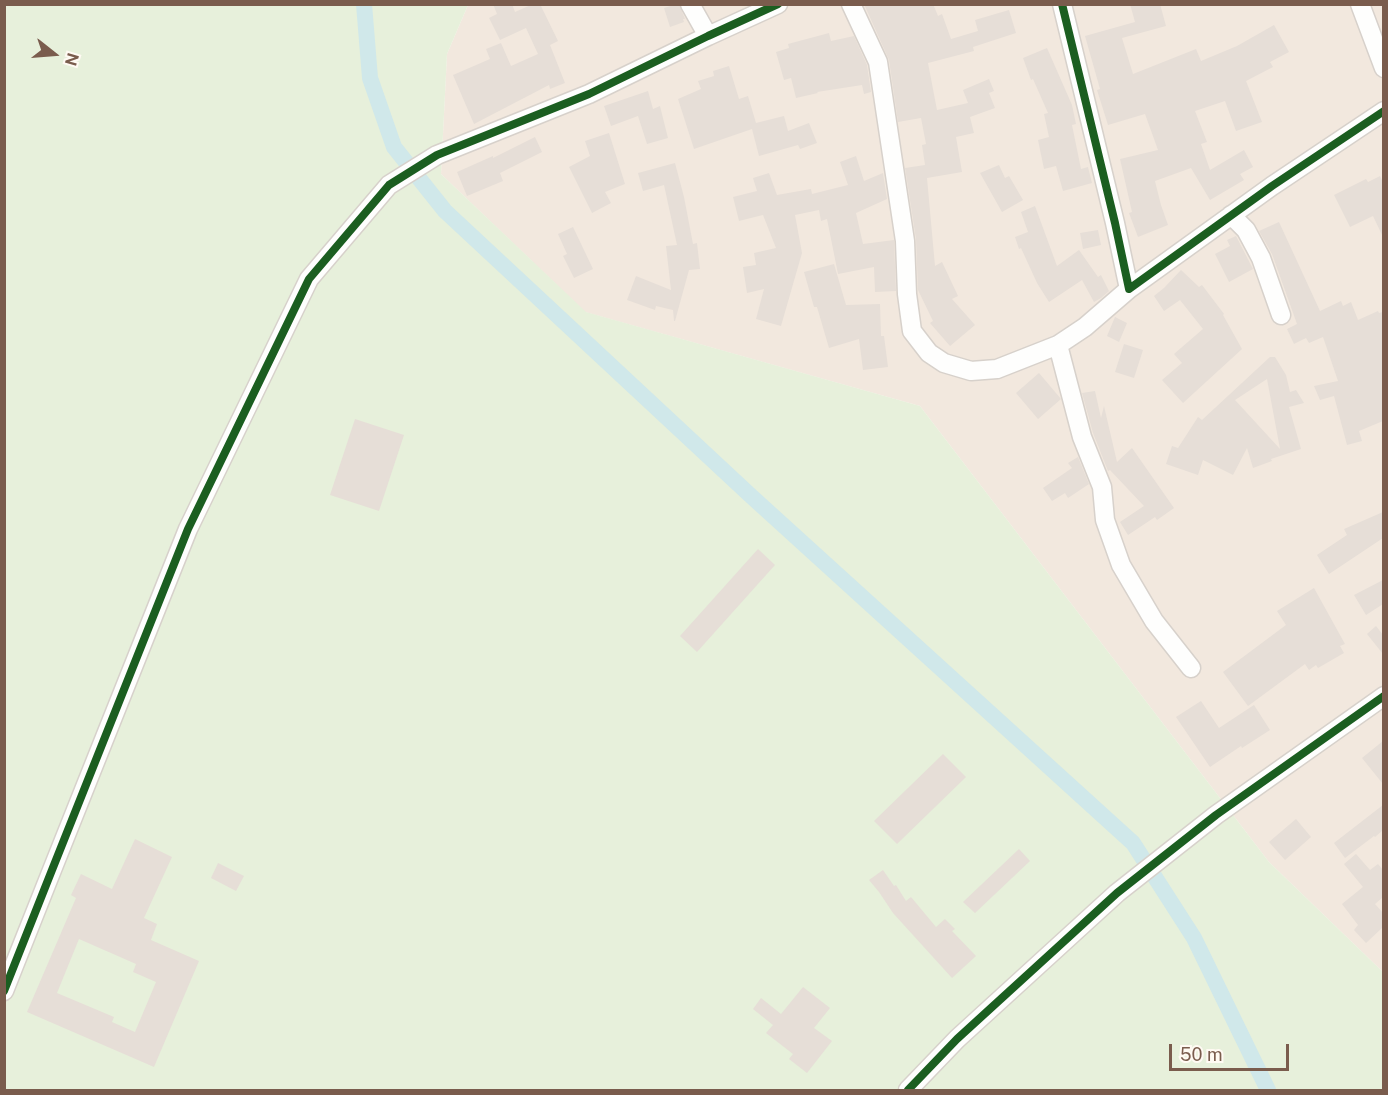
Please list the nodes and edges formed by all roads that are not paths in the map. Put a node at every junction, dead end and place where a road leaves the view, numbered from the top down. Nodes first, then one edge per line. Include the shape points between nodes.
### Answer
1 (690, 4) edge
2 (778, 4) edge
3 (851, 4) edge
4 (1062, 4) edge
5 (1360, 4) edge
6 (708, 36) junction
7 (1383, 68) edge
8 (1383, 111) edge
9 (1231, 215) junction
10 (1129, 289) junction
11 (1281, 315) dead end
12 (1058, 345) junction
13 (1191, 668) dead end
14 (1383, 696) edge
15 (4, 991) edge
16 (908, 1090) edge

1 - 6 street
2 - 6 street
3 - 12 street via 878,62 881,78 905,241 912,331 929,353 944,363 971,370 997,369
4 - 10 street
5 - 7 street
6 - 15 street via 590,93 437,155 389,185 309,279 188,529
8 - 9 street
9 - 10 street
9 - 11 street via 1246,230 1261,258
10 - 12 street
12 - 13 street via 1082,437 1102,487 1106,520 1121,565 1154,621
14 - 16 street via 1117,893 957,1039

